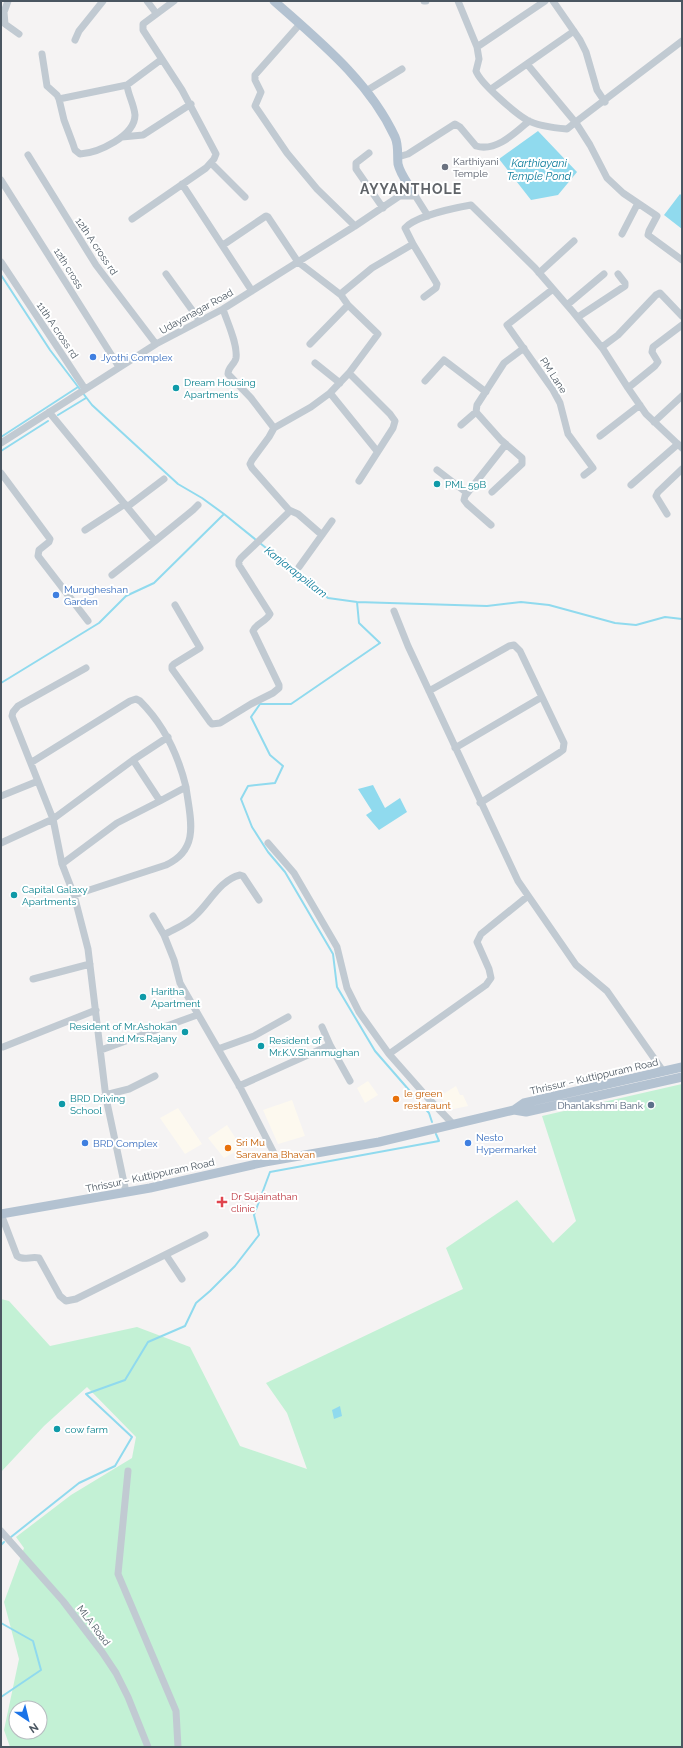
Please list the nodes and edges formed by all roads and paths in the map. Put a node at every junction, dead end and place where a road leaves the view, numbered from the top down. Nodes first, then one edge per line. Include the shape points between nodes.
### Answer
1 (7, 1) edge
2 (103, 1) edge
3 (147, 1) edge
4 (174, 1) edge
5 (274, 1) edge
6 (458, 1) edge
7 (545, 1) edge
8 (553, 1) edge
9 (156, 13) junction
10 (300, 24) junction
11 (574, 31) junction
12 (18, 34) dead end
13 (75, 40) dead end
14 (682, 41) edge
15 (477, 47) junction
16 (42, 54) dead end
17 (162, 59) junction
18 (527, 64) junction
19 (402, 69) dead end
20 (127, 85) junction
21 (491, 89) junction
22 (366, 91) junction
23 (59, 99) junction
24 (605, 102) junction
25 (190, 104) junction
26 (529, 121) junction
27 (576, 123) junction
28 (122, 137) junction
29 (369, 153) dead end
30 (28, 155) dead end
31 (398, 157) junction
32 (211, 163) junction
33 (405, 179) junction
34 (1, 180) edge
35 (182, 184) junction
36 (413, 192) junction
37 (401, 195) junction
38 (245, 197) dead end
39 (638, 203) junction
40 (383, 208) junction
41 (428, 216) junction
42 (132, 219) dead end
43 (355, 226) junction
44 (622, 234) dead end
45 (574, 241) dead end
46 (413, 244) junction
47 (222, 245) junction
48 (682, 260) edge
49 (1, 262) edge
50 (298, 262) junction
51 (539, 273) junction
52 (166, 274) dead end
53 (604, 274) dead end
54 (618, 274) dead end
55 (553, 289) junction
56 (252, 290) junction
57 (342, 295) junction
58 (424, 297) dead end
59 (348, 305) junction
60 (567, 305) junction
61 (223, 309) junction
62 (682, 316) edge
63 (578, 317) junction
64 (200, 321) junction
65 (682, 325) edge
66 (156, 344) junction
67 (310, 344) dead end
68 (602, 347) junction
69 (524, 348) junction
70 (315, 364) dead end
71 (119, 367) junction
72 (349, 373) junction
73 (425, 381) dead end
74 (340, 383) junction
75 (628, 388) junction
76 (83, 390) junction
77 (486, 392) junction
78 (330, 393) junction
79 (682, 396) edge
80 (640, 405) junction
81 (49, 412) junction
82 (476, 412) junction
83 (654, 422) junction
84 (461, 425) dead end
85 (274, 428) junction
86 (600, 436) dead end
87 (1, 443) edge
88 (506, 444) junction
89 (680, 446) edge
90 (377, 451) junction
91 (682, 469) edge
92 (437, 470) dead end
93 (1, 473) edge
94 (584, 475) dead end
95 (164, 479) dead end
96 (359, 481) dead end
97 (631, 485) dead end
98 (492, 492) dead end
99 (467, 493) junction
100 (126, 505) junction
101 (198, 505) dead end
102 (289, 510) junction
103 (667, 514) dead end
104 (332, 521) dead end
105 (491, 524) dead end
106 (86, 530) dead end
107 (322, 535) junction
108 (154, 541) junction
109 (299, 567) dead end
110 (112, 575) dead end
111 (175, 605) dead end
112 (394, 611) dead end
113 (88, 621) dead end
114 (86, 668) dead end
115 (429, 691) junction
116 (542, 697) junction
117 (168, 737) junction
118 (455, 748) junction
119 (133, 760) junction
120 (32, 762) junction
121 (38, 781) junction
122 (186, 788) junction
123 (1, 796) edge
124 (160, 801) junction
125 (480, 803) junction
126 (53, 819) junction
127 (1, 843) edge
128 (268, 843) dead end
129 (62, 864) junction
130 (74, 895) junction
131 (528, 896) junction
132 (259, 900) dead end
133 (153, 916) dead end
134 (164, 935) junction
135 (90, 964) junction
136 (33, 979) dead end
137 (96, 1010) junction
138 (197, 1015) junction
139 (288, 1017) dead end
140 (322, 1027) dead end
141 (330, 1045) junction
142 (3, 1047) dead end
143 (218, 1049) junction
144 (101, 1050) junction
145 (389, 1054) junction
146 (682, 1067) edge
147 (663, 1071) junction
148 (155, 1076) dead end
149 (682, 1077) edge
150 (350, 1081) dead end
151 (239, 1086) junction
152 (105, 1095) junction
153 (514, 1110) junction
154 (452, 1123) junction
155 (277, 1159) junction
156 (126, 1192) junction
157 (1, 1214) edge
158 (205, 1235) dead end
159 (166, 1255) junction
160 (182, 1279) dead end
161 (128, 1471) dead end
162 (1, 1531) edge
163 (148, 1747) edge
164 (178, 1747) edge

1 - 12 street via 4,12 5,24
2 - 13 street
3 - 9 street
4 - 9 street
5 - 10 main road
6 - 15 street
7 - 15 street
8 - 11 street
9 - 17 street via 142,27
10 - 22 main road via 318,39
10 - 43 street via 255,75 261,92 255,106 287,153 317,189
11 - 18 street
11 - 24 street via 586,52 597,90
14 - 24 street
15 - 21 street via 479,58 476,71
16 - 23 street via 47,86
17 - 20 street
17 - 25 street
18 - 21 street
18 - 27 street
19 - 22 street
20 - 23 street
20 - 28 street via 135,116 134,123
21 - 26 street via 515,112
22 - 31 main road via 395,138
23 - 28 street via 73,144 80,154 111,144
24 - 27 street
25 - 28 street via 143,135
25 - 32 street via 216,154
26 - 27 street via 567,129
26 - 31 street via 506,139 488,148 476,146 455,124 408,154
27 - 39 street via 607,178
29 - 40 street via 356,163 356,169
30 - 66 street, 12th A cross rd via 96,265
31 - 33 main road via 399,168
32 - 35 street
32 - 38 street
33 - 36 main road
33 - 37 street
34 - 71 street, 12th cross
35 - 42 street
35 - 47 street
36 - 37 street
36 - 41 street
37 - 40 street, Udayanagar Road
39 - 44 street
39 - 48 street via 657,216 648,235
40 - 43 street, Udayanagar Road
41 - 46 street via 405,228
41 - 51 street via 471,205
43 - 50 street, Udayanagar Road
45 - 51 street
46 - 57 street via 372,268
46 - 58 street via 437,284 436,288
47 - 50 street via 266,216
47 - 56 street
49 - 76 street, 11th A cross rd
50 - 56 street, Udayanagar Road
50 - 57 street
51 - 55 street
52 - 64 street
53 - 60 street
54 - 63 street via 625,286
55 - 60 street
55 - 69 street, PM Lane via 507,324
56 - 61 street, Udayanagar Road
57 - 59 street
59 - 67 street
59 - 72 street via 378,334
60 - 63 street
61 - 64 street, Udayanagar Road
61 - 85 street via 236,354 235,362 229,368 228,374
62 - 68 street via 660,293 618,335
63 - 68 street
64 - 66 street, Udayanagar Road
65 - 75 street via 653,347 652,352 658,362
66 - 71 street, Udayanagar Road
68 - 75 street
69 - 77 street via 504,363
69 - 94 street, PM Lane via 554,390 568,434 593,468
70 - 74 street
71 - 76 street, Udayanagar Road
72 - 74 street
72 - 90 street via 394,421 395,425 390,434
73 - 77 street via 444,360
74 - 78 street
75 - 80 street
76 - 81 street, Udayanagar Road
77 - 82 street
78 - 85 street
78 - 90 street
79 - 83 street
80 - 83 street
80 - 86 street
81 - 87 street, Udayanagar Road
81 - 100 street
82 - 84 street
82 - 88 street
83 - 89 street
85 - 102 street via 250,464
88 - 98 street via 522,458 522,464
88 - 99 street
89 - 97 street
90 - 96 street
91 - 103 street via 656,496
92 - 99 street
93 - 113 street via 50,539 50,542 39,550 38,556
95 - 100 street
99 - 105 street via 464,496 467,504
100 - 106 street
100 - 108 street
101 - 108 street
102 - 107 street via 298,514
102 - 111 street via 239,561 239,565 270,614 253,631 279,688 220,723 212,724 172,669 174,664 200,648
104 - 107 street
107 - 109 street
108 - 110 street
112 - 115 street
114 - 120 street via 18,706 12,712
115 - 116 street via 514,645 520,651
115 - 118 street
116 - 118 street
116 - 125 street via 564,743 564,750
117 - 119 street
117 - 120 street via 152,713 136,699
117 - 122 street
118 - 125 street
119 - 124 street
119 - 126 street
120 - 121 street
121 - 123 street
121 - 126 street
122 - 124 street
122 - 130 street via 191,832 189,842 178,858 166,865
124 - 129 street via 117,822
125 - 131 street via 518,881
126 - 127 street
126 - 129 street
128 - 145 street via 294,874 337,947 347,988 359,1012
129 - 130 street
130 - 135 street
131 - 145 street via 481,934 477,942 491,978 486,985
131 - 147 street via 576,965 607,990
132 - 134 street via 243,876 235,876 224,884 196,916
133 - 134 street
134 - 138 street via 180,983
135 - 136 street
135 - 137 street
137 - 142 street
137 - 144 street
138 - 143 street
138 - 144 street
139 - 143 street via 254,1036
140 - 141 street
141 - 150 street
141 - 151 street
143 - 151 street
144 - 152 street
145 - 154 street
146 - 147 main road, Thrissur – Kuttippuram Road
147 - 153 main road, Thrissur – Kuttippuram Road via 524,1104
148 - 152 street via 129,1089
149 - 153 main road, Thrissur – Kuttippuram Road via 526,1112
151 - 155 street
152 - 156 street
153 - 154 main road, Thrissur – Kuttippuram Road
154 - 155 main road, Thrissur – Kuttippuram Road via 379,1142
155 - 156 main road, Thrissur – Kuttippuram Road
156 - 157 main road, Thrissur – Kuttippuram Road
157 - 159 street via 17,1256 22,1259 39,1258 60,1296 66,1301 76,1299
158 - 159 street
159 - 160 street
161 - 164 street via 118,1574 176,1711
162 - 163 street, MLA Road via 63,1601 102,1652 125,1691

